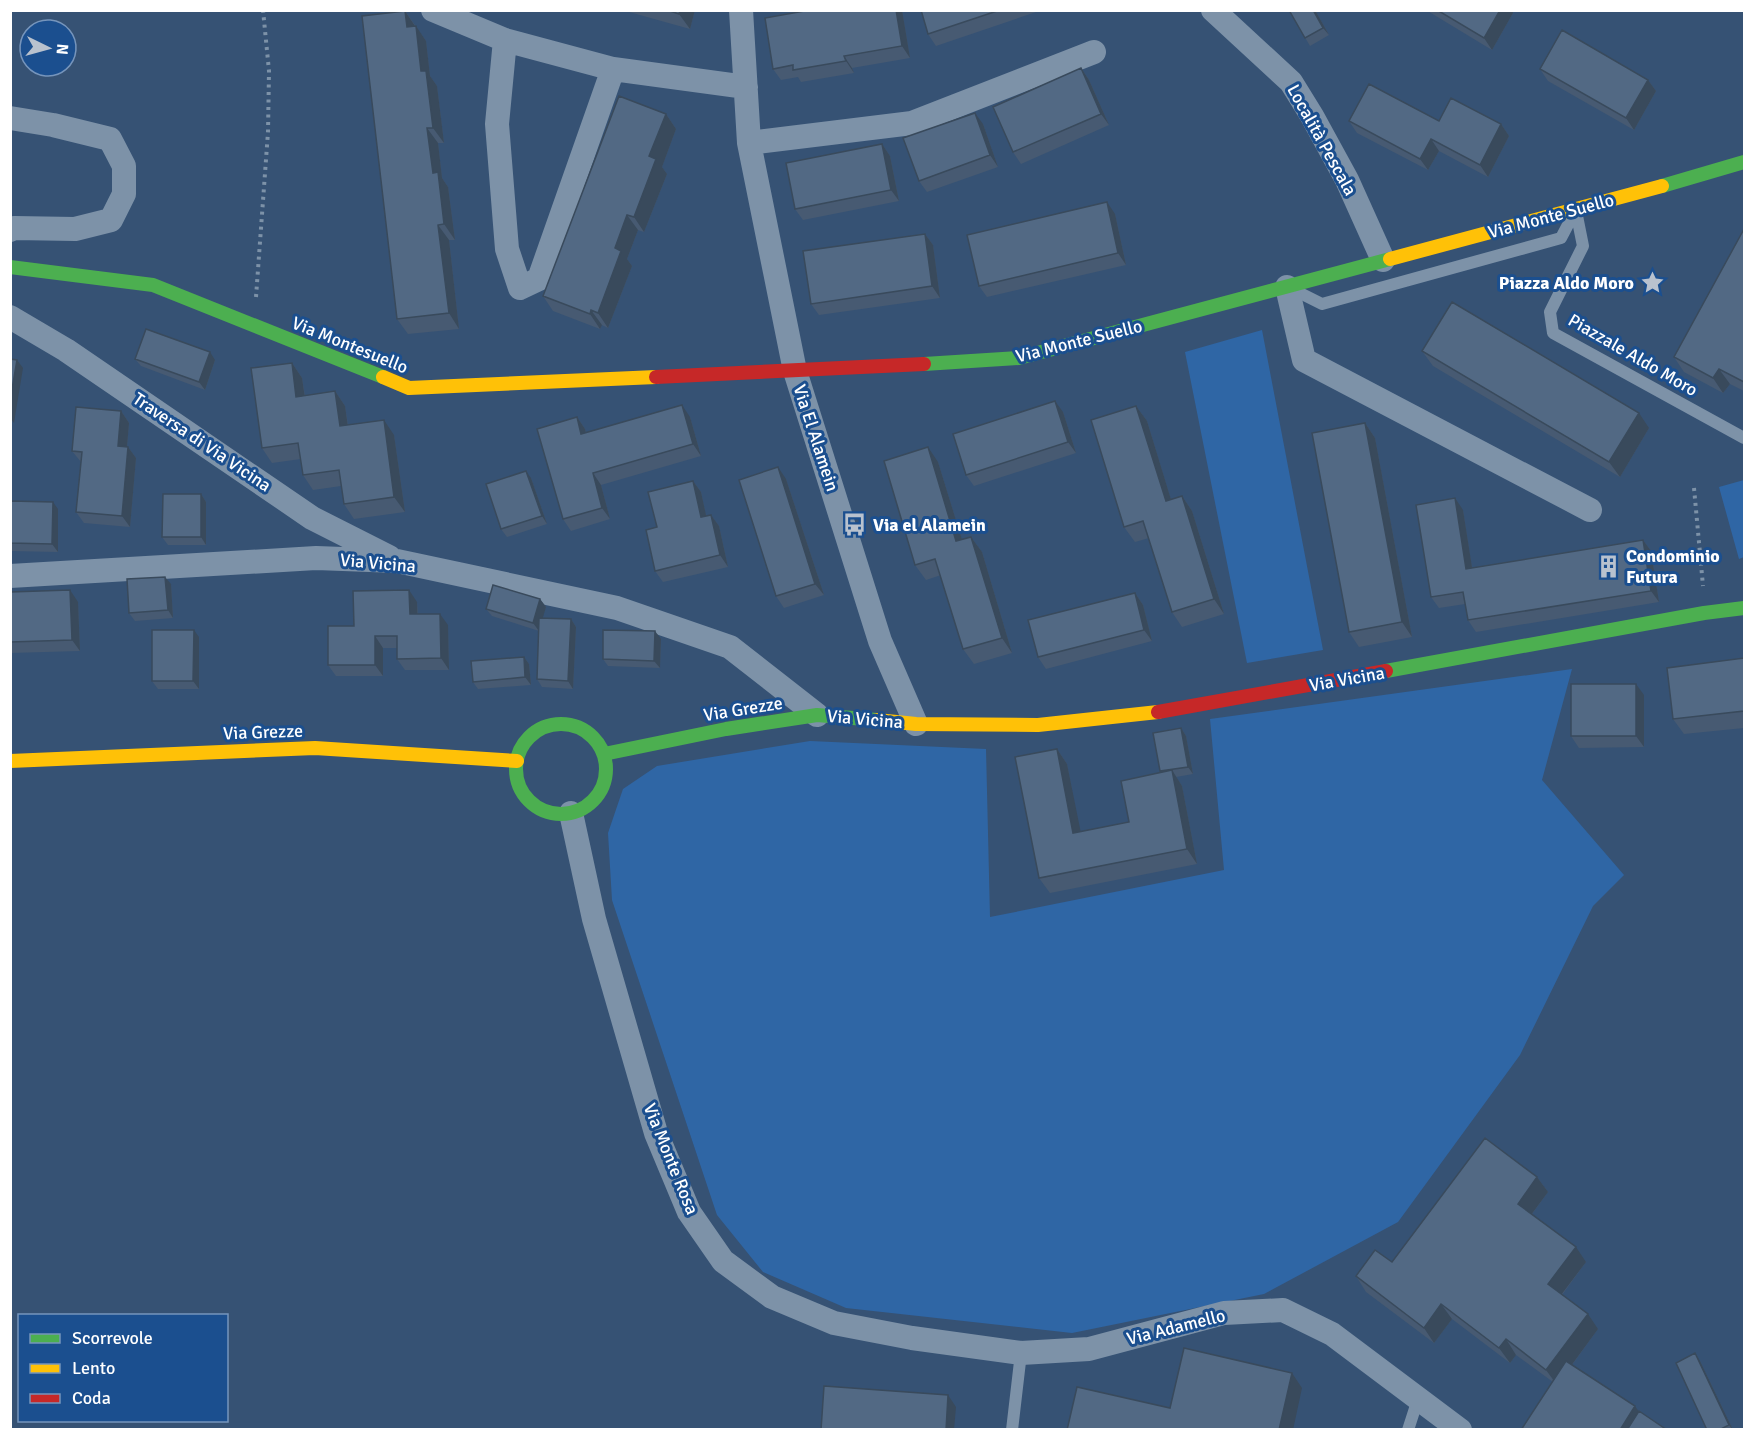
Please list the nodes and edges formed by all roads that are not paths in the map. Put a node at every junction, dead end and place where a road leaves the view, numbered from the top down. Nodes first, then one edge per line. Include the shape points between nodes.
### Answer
1 (433, 10) edge
2 (741, 10) edge
3 (1213, 10) edge
4 (506, 40) junction
5 (1094, 52) dead end
6 (613, 69) junction
7 (746, 87) junction
8 (10, 117) edge
9 (749, 143) junction
10 (1744, 162) edge
11 (1576, 210) junction
12 (10, 230) edge
13 (1383, 260) junction
14 (10, 267) edge
15 (1287, 286) junction
16 (10, 317) edge
17 (795, 371) junction
18 (1744, 438) edge
19 (1590, 510) dead end
20 (397, 561) junction
21 (10, 576) edge
22 (1744, 608) edge
23 (817, 715) junction
24 (916, 724) junction
25 (604, 754) junction
26 (10, 761) edge
27 (517, 761) junction
28 (570, 813) junction
29 (1021, 1353) junction
30 (1418, 1399) junction
31 (1012, 1430) edge
32 (1408, 1430) edge
33 (1460, 1430) edge

1 - 4 street
2 - 7 street, Via El Alamein
3 - 13 street, Località Pescala via 1291,82 1347,180
4 - 6 street
4 - 6 street via 497,124 507,249 520,288 539,279
5 - 9 street via 912,123
6 - 7 street
7 - 9 street, Via El Alamein
8 - 12 street via 110,139 124,166 124,194 111,220 75,229
9 - 17 street, Via El Alamein
10 - 11 street, Via Monte Suello
11 - 13 street, Via Monte Suello
11 - 15 lane via 1561,238 1322,304
11 - 18 lane, Piazzale Aldo Moro via 1583,246 1550,312 1553,333
13 - 15 street, Via Monte Suello
14 - 17 street, Via Montesuello via 153,285 409,388
15 - 17 street, Via Monte Suello via 1018,358
15 - 19 street via 1304,360
16 - 20 street, Traversa di Via Vicina via 66,350 312,518
17 - 24 street, Via El Alamein via 880,641
20 - 21 street, Via Vicina via 316,558
20 - 23 street, Via Vicina via 617,608 730,647
22 - 24 street, Via Vicina via 1176,710 1038,725
23 - 24 street, Via Vicina
23 - 25 street, Via Grezze
25 - 27 street via 586,731 572,724 557,724 530,735
25 - 28 street via 607,769 597,798
26 - 27 street, Via Grezze via 315,748
27 - 28 street via 516,776 530,802 556,814
28 - 29 street, Via Monte Rosa via 594,919 656,1133 689,1212 723,1261 772,1297 834,1323
29 - 30 street, Via Adamello via 1089,1349 1224,1313 1283,1310 1332,1334
29 - 31 lane
30 - 32 lane
30 - 33 street, Via Adamello

